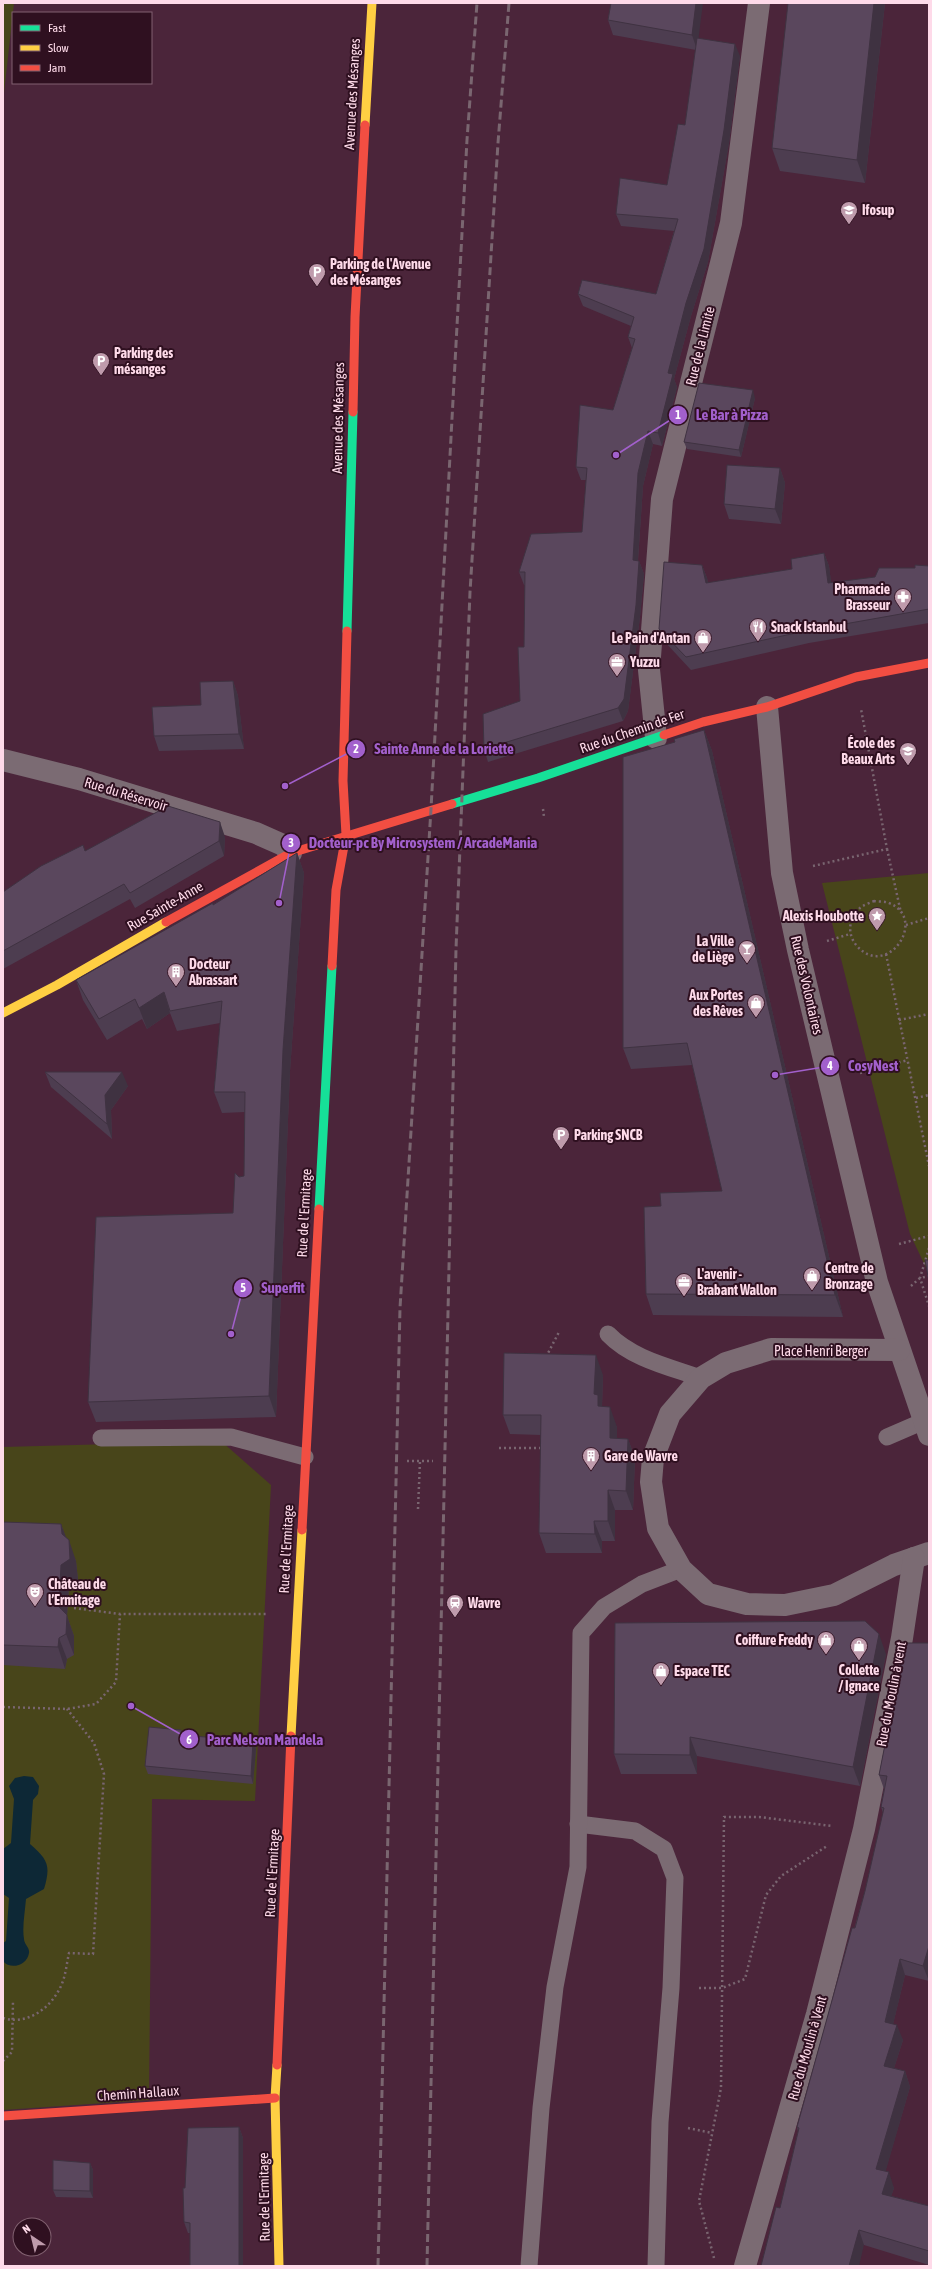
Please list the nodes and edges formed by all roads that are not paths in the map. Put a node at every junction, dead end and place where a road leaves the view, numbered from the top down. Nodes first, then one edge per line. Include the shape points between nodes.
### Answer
1 (372, 3) edge
2 (759, 3) edge
3 (929, 663) edge
4 (767, 707) junction
5 (656, 738) junction
6 (3, 760) edge
7 (346, 835) junction
8 (291, 853) junction
9 (3, 1013) edge
10 (608, 1334) dead end
11 (899, 1350) junction
12 (701, 1378) junction
13 (927, 1428) edge
14 (887, 1437) dead end
15 (101, 1438) dead end
16 (305, 1457) junction
17 (922, 1556) edge
18 (681, 1569) junction
19 (578, 1824) junction
20 (859, 1829) joint
21 (276, 2098) junction
22 (3, 2116) edge
23 (279, 2266) edge
24 (529, 2266) edge
25 (656, 2266) edge
26 (745, 2266) edge

1 - 7 street, Avenue des Mésanges via 355,317 343,781
2 - 5 street, Rue de la Limite via 731,223 662,499 649,670
3 - 4 street, Rue du Chemin de Fer via 856,677
4 - 5 street, Rue du Chemin de Fer via 703,722
4 - 11 street, Rue des Volontaires via 782,873 877,1282
5 - 7 street, Rue du Chemin de Fer via 538,778
6 - 8 street, Rue du Réservoir via 79,779 256,833 283,845
7 - 8 street, Rue Sainte-Anne
7 - 16 street, Rue de l'Ermitage via 336,890
8 - 9 street, Rue Sainte-Anne
10 - 12 lane via 638,1356
11 - 12 street, Place Henri Berger via 771,1349 726,1363
11 - 13 street
12 - 18 street, Place Henri Berger via 670,1414 653,1458 651,1476 658,1528
13 - 14 lane
15 - 16 lane via 231,1437
16 - 21 street, Rue de l'Ermitage
17 - 18 street, Place Henri Berger via 894,1565 834,1595 785,1605 747,1604 708,1594
17 - 20 street, Rue du Moulin à vent
18 - 19 lane via 642,1584 604,1608 581,1633
19 - 24 lane via 578,1867 555,1988 544,2086
19 - 25 lane via 635,1831 664,1849 676,1878 671,1988 660,2122
20 - 26 street, Rue du Moulin à Vent via 817,2014
21 - 22 street, Chemin Hallaux
21 - 23 street, Rue de l'Ermitage

